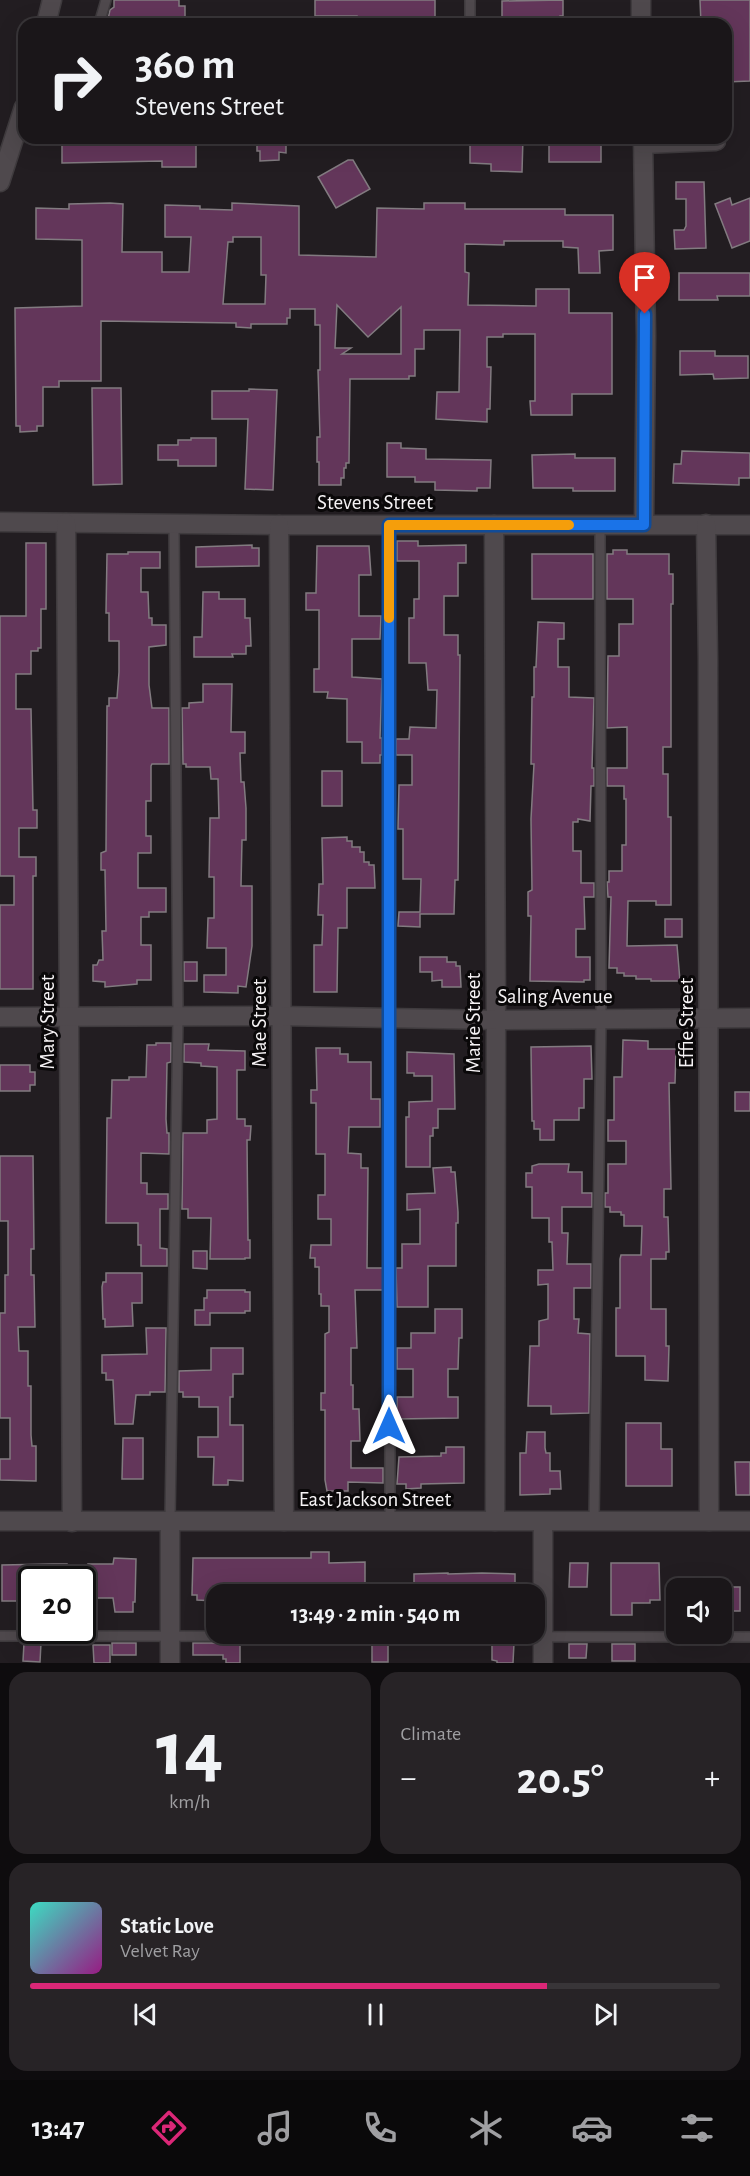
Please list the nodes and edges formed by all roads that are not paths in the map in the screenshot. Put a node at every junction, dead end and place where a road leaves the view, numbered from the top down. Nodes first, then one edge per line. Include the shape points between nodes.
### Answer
1 (52, 0) edge
2 (106, 0) edge
3 (470, 0) edge
4 (641, 0) edge
5 (48, 18) edge
6 (101, 18) edge
7 (470, 18) edge
8 (640, 18) edge
9 (18, 126) edge
10 (643, 144) edge
11 (0, 182) edge
12 (0, 522) edge
13 (66, 523) junction
14 (174, 525) junction
15 (279, 525) junction
16 (389, 525) junction
17 (494, 525) junction
18 (600, 525) junction
19 (644, 525) junction
20 (706, 525) junction
21 (750, 525) edge
22 (178, 1016) junction
23 (282, 1016) junction
24 (0, 1017) edge
25 (70, 1017) junction
26 (388, 1018) junction
27 (601, 1018) junction
28 (708, 1018) junction
29 (750, 1018) edge
30 (496, 1020) junction
31 (170, 1520) junction
32 (0, 1521) edge
33 (72, 1521) junction
34 (284, 1521) junction
35 (390, 1521) junction
36 (495, 1521) junction
37 (594, 1521) junction
38 (709, 1521) junction
39 (750, 1521) edge
40 (543, 1522) junction
41 (543, 1584) edge
42 (170, 1635) junction
43 (206, 1635) edge
44 (0, 1636) edge
45 (545, 1637) edge
46 (750, 1637) edge
47 (543, 1644) edge
48 (170, 1663) edge
49 (543, 1663) edge

1 - 5 street
2 - 6 lane
3 - 7 lane
4 - 8 street
9 - 11 street
10 - 19 street
12 - 13 street, Stevens Street
13 - 14 street, Stevens Street
13 - 25 street, Mary Street
14 - 15 street, Stevens Street
14 - 22 lane
15 - 16 street, Stevens Street
15 - 23 street, Mae Street
16 - 17 street, Stevens Street
16 - 26 lane
17 - 18 street, Stevens Street
17 - 30 street, Marie Street
18 - 19 street, Stevens Street
18 - 27 lane
19 - 20 street, Stevens Street
20 - 21 street, Stevens Street
20 - 28 street, Effie Street
22 - 23 street, Saling Avenue
22 - 25 street, Saling Avenue
22 - 31 lane
23 - 26 street, Saling Avenue
23 - 34 street, Mae Street
24 - 25 street, Saling Avenue
25 - 33 street, Mary Street
26 - 30 street, Saling Avenue
26 - 35 lane
27 - 28 street, Saling Avenue
27 - 30 street, Saling Avenue
27 - 37 lane
28 - 29 street, Saling Avenue
28 - 38 street, Effie Street
30 - 36 street, Marie Street
31 - 33 street, East Jackson Street
31 - 34 street, East Jackson Street
31 - 42 street
32 - 33 street, East Jackson Street
34 - 35 street, East Jackson Street
35 - 36 street, East Jackson Street
36 - 40 street, East Jackson Street
37 - 38 street, East Jackson Street
37 - 40 street, East Jackson Street
38 - 39 street, East Jackson Street
40 - 41 street
42 - 43 lane
42 - 44 lane
42 - 48 street
45 - 46 lane
47 - 49 street

